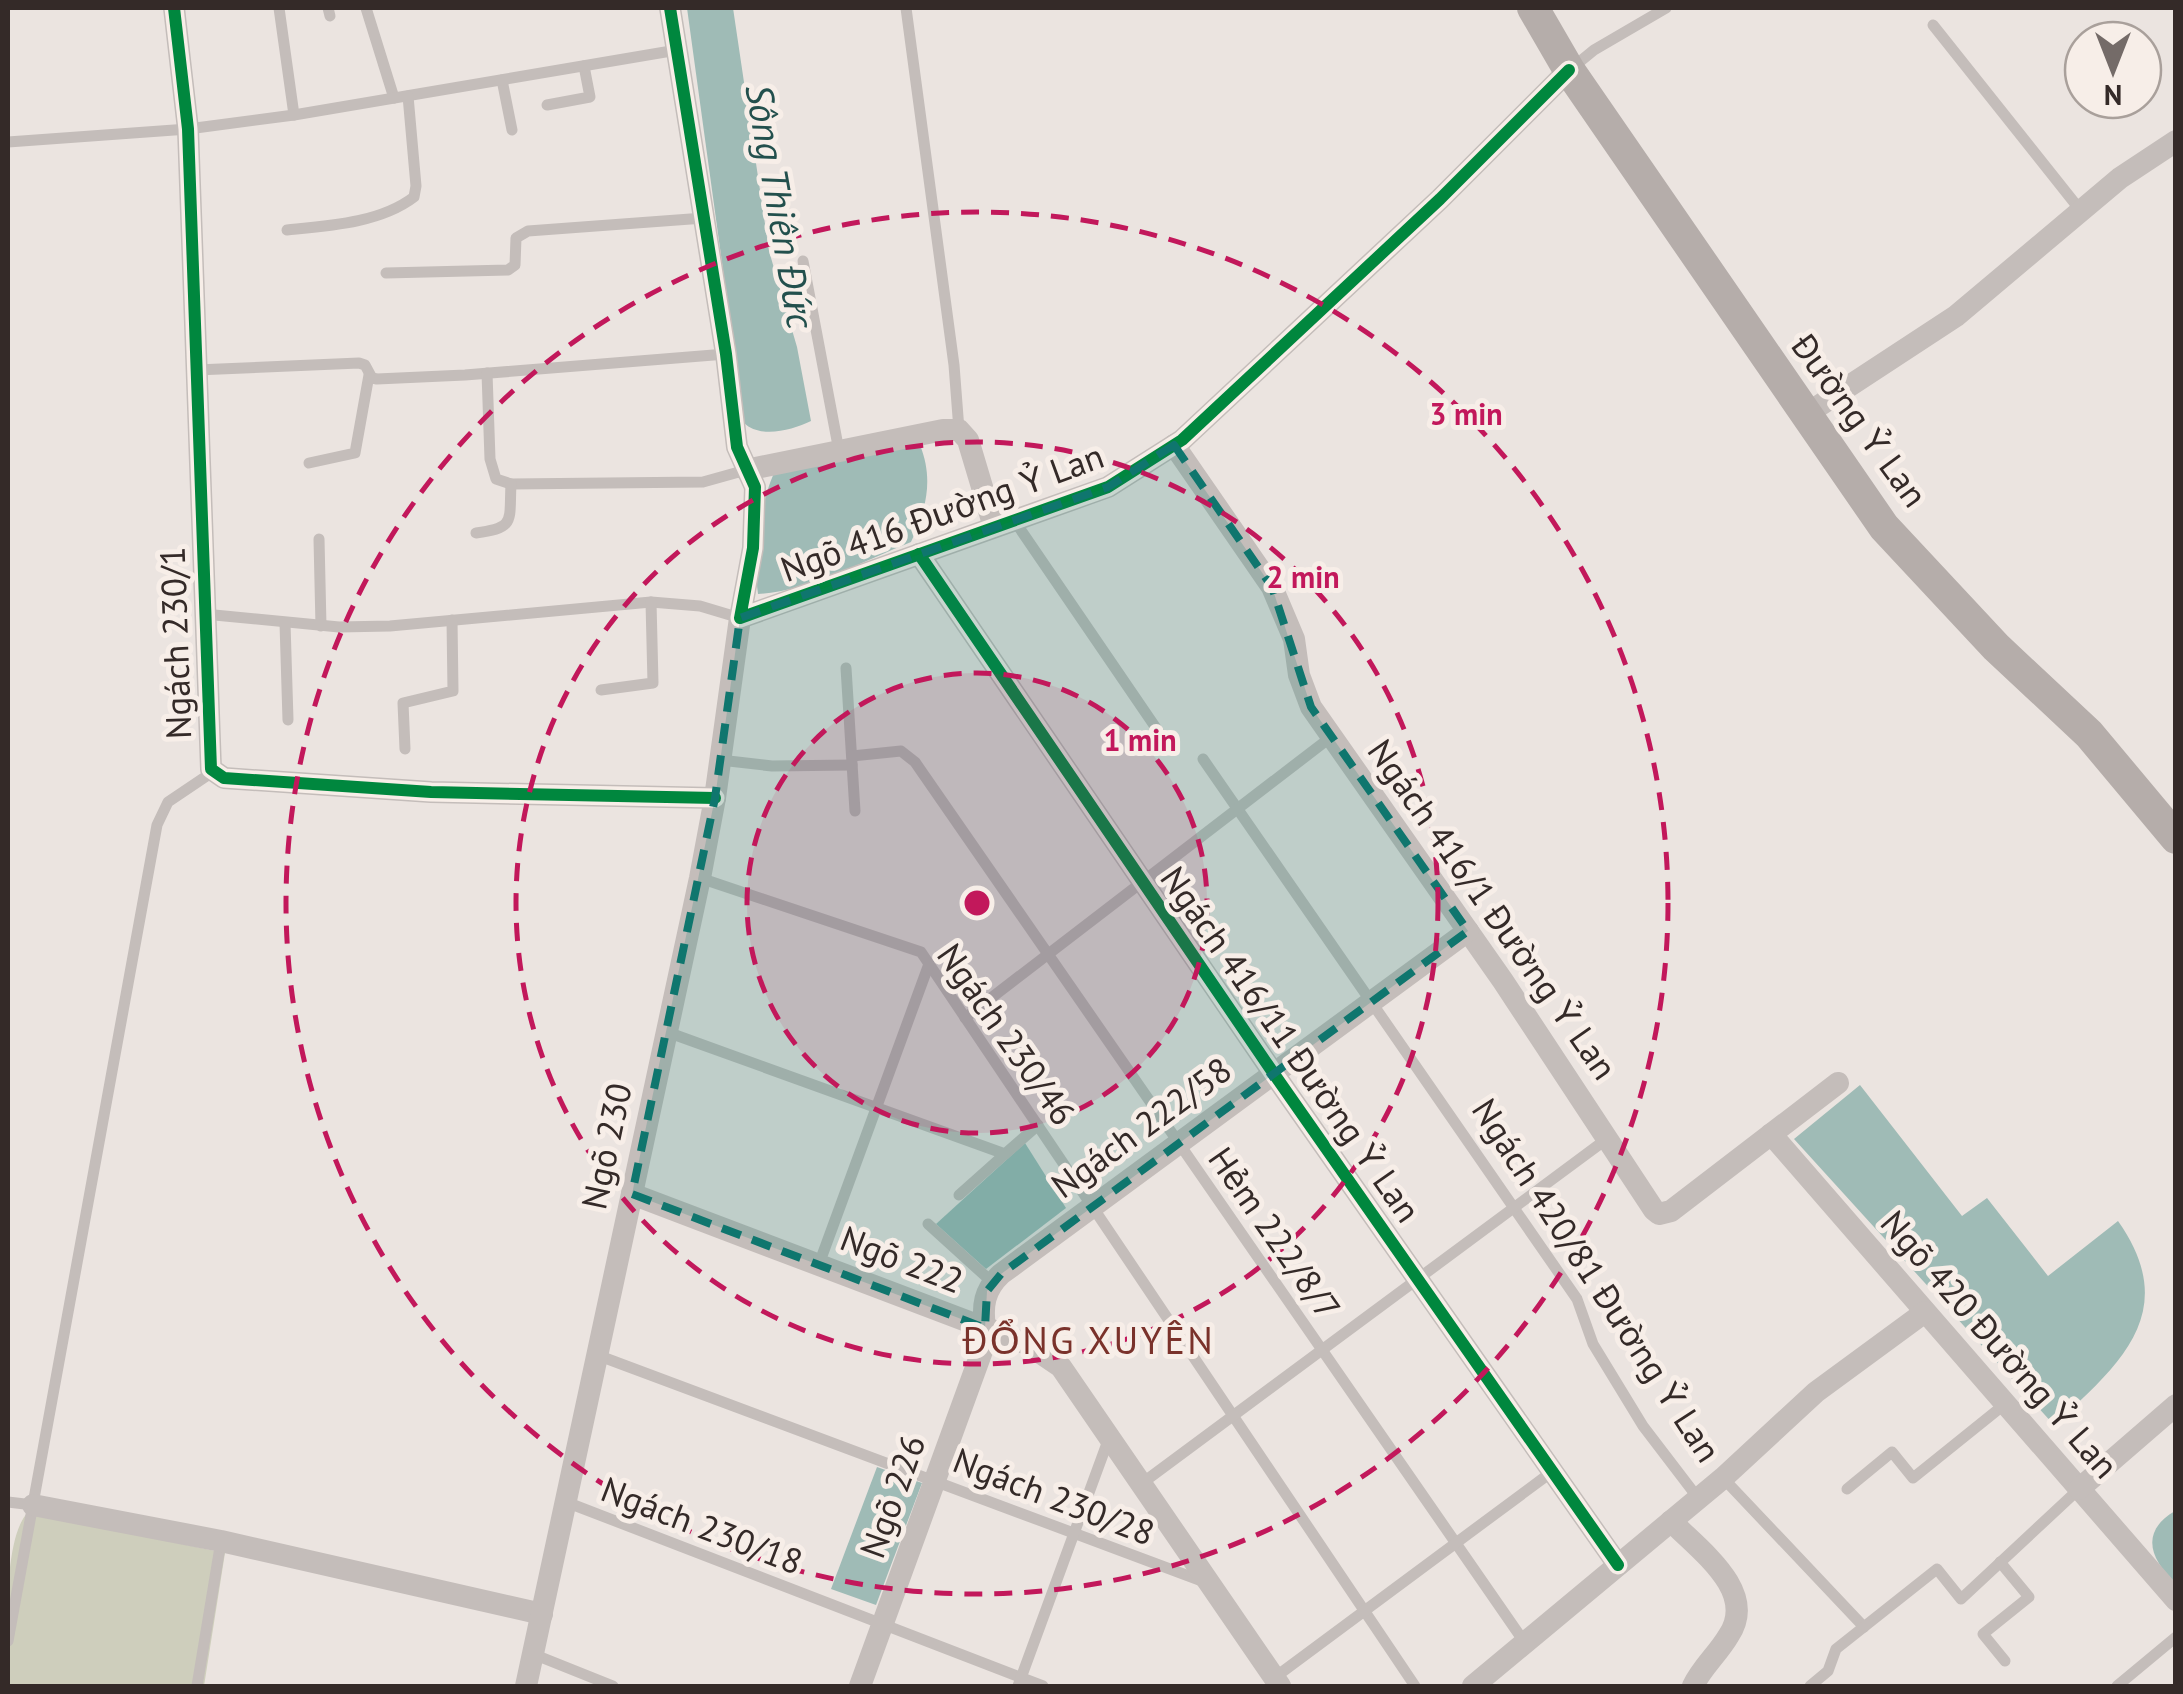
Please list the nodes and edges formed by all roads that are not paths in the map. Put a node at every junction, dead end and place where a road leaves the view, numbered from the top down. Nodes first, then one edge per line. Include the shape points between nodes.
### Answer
1 (174, 8) edge
2 (279, 8) edge
3 (366, 8) edge
4 (670, 8) edge
5 (906, 8) edge
6 (1533, 8) edge
7 (1664, 8) edge
8 (1933, 25) dead end
9 (676, 50) junction
10 (584, 66) junction
11 (1569, 70) junction
12 (502, 80) junction
13 (408, 96) junction
14 (394, 98) junction
15 (547, 106) dead end
16 (294, 115) junction
17 (188, 129) junction
18 (512, 130) dead end
19 (2176, 140) edge
20 (8, 142) edge
21 (2081, 211) junction
22 (704, 218) junction
23 (287, 230) dead end
24 (803, 260) dead end
25 (386, 273) dead end
26 (726, 354) junction
27 (196, 370) junction
28 (487, 374) junction
29 (369, 375) junction
30 (1805, 415) junction
31 (959, 430) junction
32 (1174, 446) junction
33 (839, 450) junction
34 (309, 463) dead end
35 (746, 470) junction
36 (511, 484) junction
37 (1004, 524) junction
38 (476, 534) dead end
39 (319, 538) dead end
40 (919, 554) junction
41 (651, 602) junction
42 (204, 614) junction
43 (740, 618) junction
44 (452, 620) junction
45 (285, 623) junction
46 (321, 626) junction
47 (846, 668) dead end
48 (600, 690) dead end
49 (288, 720) dead end
50 (1331, 737) junction
51 (1169, 746) dead end
52 (406, 749) dead end
53 (1203, 759) dead end
54 (720, 760) junction
55 (852, 760) junction
56 (214, 772) junction
57 (715, 798) junction
58 (1238, 809) junction
59 (856, 811) dead end
60 (2176, 838) edge
61 (700, 878) junction
62 (1143, 882) junction
63 (1468, 931) junction
64 (1048, 954) junction
65 (930, 964) junction
66 (1371, 1002) junction
67 (965, 1018) junction
68 (667, 1032) junction
69 (1274, 1074) junction
70 (1838, 1083) dead end
71 (877, 1108) junction
72 (1038, 1125) junction
73 (1771, 1134) junction
74 (1608, 1138) junction
75 (1179, 1144) junction
76 (1006, 1154) junction
77 (632, 1194) junction
78 (959, 1195) dead end
79 (1092, 1207) junction
80 (1513, 1208) junction
81 (928, 1224) dead end
82 (819, 1264) junction
83 (1418, 1279) junction
84 (992, 1282) junction
85 (1925, 1312) junction
86 (988, 1329) junction
87 (1322, 1350) junction
88 (597, 1355) junction
89 (2005, 1404) junction
90 (2176, 1405) edge
91 (1233, 1416) junction
92 (1109, 1438) junction
93 (1553, 1471) junction
94 (1723, 1478) junction
95 (935, 1481) junction
96 (1141, 1484) junction
97 (1847, 1489) dead end
98 (2079, 1489) junction
99 (1698, 1498) junction
100 (8, 1502) edge
101 (566, 1502) junction
102 (33, 1505) junction
103 (1670, 1521) junction
104 (1074, 1534) junction
105 (220, 1542) junction
106 (1456, 1543) junction
107 (2000, 1562) junction
108 (1618, 1565) junction
109 (1210, 1584) junction
110 (2176, 1600) edge
111 (1364, 1611) junction
112 (542, 1614) junction
113 (883, 1624) junction
114 (1864, 1627) junction
115 (2176, 1637) edge
116 (8, 1641) edge
117 (1525, 1643) junction
118 (533, 1654) junction
119 (2005, 1660) dead end
120 (1020, 1682) edge
121 (1277, 1682) edge
122 (197, 1686) edge
123 (526, 1686) edge
124 (613, 1686) edge
125 (860, 1686) edge
126 (1043, 1686) edge
127 (1415, 1686) edge
128 (1473, 1686) edge
129 (1693, 1686) edge
130 (1810, 1686) edge
131 (2117, 1686) edge

1 - 17 street, Ngách 230/1
2 - 16 lane
3 - 14 lane
4 - 9 street, Ngõ 416 Đường Ỷ Lan
5 - 31 lane
6 - 11 main road, Đường Ỷ Lan
7 - 11 lane
8 - 21 lane
9 - 10 lane
9 - 22 street, Ngõ 416 Đường Ỷ Lan
10 - 12 lane
10 - 15 lane via 590,97
11 - 30 main road, Đường Ỷ Lan
11 - 32 street, Ngõ 416 Đường Ỷ Lan via 1440,200
12 - 13 lane
12 - 18 lane
13 - 14 lane
13 - 23 lane via 414,197 357,220
14 - 16 lane
16 - 17 lane
17 - 20 lane
17 - 27 street, Ngách 230/1
19 - 21 street
21 - 30 street via 1956,316
22 - 25 lane via 528,231 516,238 515,265 508,270
22 - 26 street, Ngõ 416 Đường Ỷ Lan
24 - 33 lane
26 - 28 lane
26 - 35 street, Ngõ 416 Đường Ỷ Lan
27 - 29 lane via 359,363
27 - 42 street, Ngách 230/1
28 - 29 lane
28 - 36 lane via 492,471
29 - 34 lane via 354,453
30 - 60 main road, Đường Ỷ Lan via 1884,527 2089,734
31 - 33 street
31 - 37 street
32 - 37 street, Ngõ 416 Đường Ỷ Lan via 1108,487
32 - 50 street, Ngách 416/1 Đường Ỷ Lan via 1272,587 1294,639 1304,691
33 - 35 street
35 - 36 lane via 703,482
35 - 43 street, Ngõ 416 Đường Ỷ Lan via 755,487 756,524
36 - 38 lane via 506,526
37 - 40 street, Ngõ 416 Đường Ỷ Lan
37 - 51 lane
39 - 46 lane
40 - 43 street, Ngõ 416 Đường Ỷ Lan
40 - 62 street, Ngách 416/11 Đường Ỷ Lan
41 - 43 lane
41 - 44 lane
41 - 48 lane via 653,683
42 - 45 lane
42 - 56 street, Ngách 230/1
43 - 54 street, Ngõ 230
44 - 46 lane
44 - 52 lane via 453,691 403,703
45 - 46 lane
45 - 49 lane
47 - 55 lane
50 - 58 lane
50 - 63 street, Ngách 416/1 Đường Ỷ Lan
53 - 58 lane, Ngách 420/81 Đường Ỷ Lan
54 - 55 lane via 772,766
54 - 57 street, Ngõ 230
55 - 59 lane
55 - 64 lane, Hẻm 222/8/7 via 890,751 910,756
56 - 57 street, Ngách 230/1 via 224,778 431,792
56 - 102 lane via 168,802 157,825
57 - 61 street, Ngõ 230
58 - 62 lane
58 - 66 lane, Ngách 420/81 Đường Ỷ Lan
61 - 65 lane, Ngách 230/46 via 921,952
61 - 68 street, Ngõ 230
62 - 64 lane
62 - 69 street, Ngách 416/11 Đường Ỷ Lan
63 - 66 street, Ngách 222/58
63 - 74 street, Ngách 416/1 Đường Ỷ Lan
64 - 67 lane
64 - 75 lane, Hẻm 222/8/7
65 - 67 lane, Ngách 230/46
65 - 71 lane
66 - 69 street, Ngách 222/58
66 - 80 lane, Ngách 420/81 Đường Ỷ Lan
67 - 72 lane, Ngách 230/46
68 - 71 lane
68 - 77 street, Ngõ 230
69 - 75 street, Ngách 222/58
69 - 83 street, Ngách 416/11 Đường Ỷ Lan
70 - 73 street, Ngách 416/1 Đường Ỷ Lan
71 - 76 lane
71 - 82 lane
72 - 76 lane
72 - 79 lane, Ngách 230/46
73 - 74 street, Ngách 416/1 Đường Ỷ Lan via 1666,1214 1654,1210
73 - 85 street, Ngõ 420 Đường Ỷ Lan
74 - 80 lane
75 - 79 street, Ngách 222/58
75 - 87 lane, Hẻm 222/8/7
76 - 78 lane
77 - 82 street, Ngõ 222
77 - 88 street, Ngõ 230
79 - 84 street, Ngách 222/58
79 - 91 lane, Ngách 230/46
80 - 83 lane
80 - 99 lane, Ngách 420/81 Đường Ỷ Lan via 1576,1299 1593,1344 1643,1426
81 - 84 lane
82 - 86 street, Ngõ 222
83 - 87 lane
83 - 93 street, Ngách 416/11 Đường Ỷ Lan
84 - 86 street via 984,1302
85 - 89 street, Ngõ 420 Đường Ỷ Lan
85 - 94 street, Ngách 420/81 Đường Ỷ Lan via 1816,1392
86 - 92 street, Ngõ 222 via 1027,1344 1061,1368
86 - 95 street, Ngõ 226
87 - 91 lane
87 - 106 lane, Hẻm 222/8/7
88 - 95 lane, Ngách 230/28
88 - 101 street, Ngõ 230
89 - 97 lane via 1913,1478 1892,1452
89 - 98 street, Ngõ 420 Đường Ỷ Lan
90 - 98 street
91 - 96 lane
91 - 111 lane, Ngách 230/46
92 - 96 street, Ngõ 222
92 - 104 lane
93 - 106 lane
93 - 108 street, Ngách 416/11 Đường Ỷ Lan
94 - 99 street, Ngách 420/81 Đường Ỷ Lan
94 - 114 lane
95 - 104 lane, Ngách 230/28
95 - 113 street, Ngõ 226
96 - 109 street, Ngõ 222
98 - 107 lane
98 - 110 street, Ngõ 420 Đường Ỷ Lan
99 - 103 street
100 - 102 lane
101 - 112 street, Ngõ 230
101 - 113 lane, Ngách 230/18
102 - 105 street
102 - 116 lane
103 - 108 street
103 - 129 street via 1737,1595 1734,1627
104 - 109 lane, Ngách 230/28
104 - 120 lane
105 - 112 street
105 - 122 lane
106 - 111 lane
106 - 117 lane, Hẻm 222/8/7
107 - 114 lane via 1961,1599 1937,1569
107 - 119 lane via 2029,1596 1983,1634
108 - 117 street
109 - 121 street, Ngõ 222
111 - 121 lane
111 - 127 lane, Ngách 230/46
112 - 118 street, Ngõ 230
113 - 120 lane, Ngách 230/18
113 - 125 street, Ngõ 226
114 - 130 lane via 1836,1650 1828,1672
115 - 131 lane
117 - 128 street
118 - 123 street, Ngõ 230
118 - 124 lane
120 - 126 lane, Ngách 230/18

